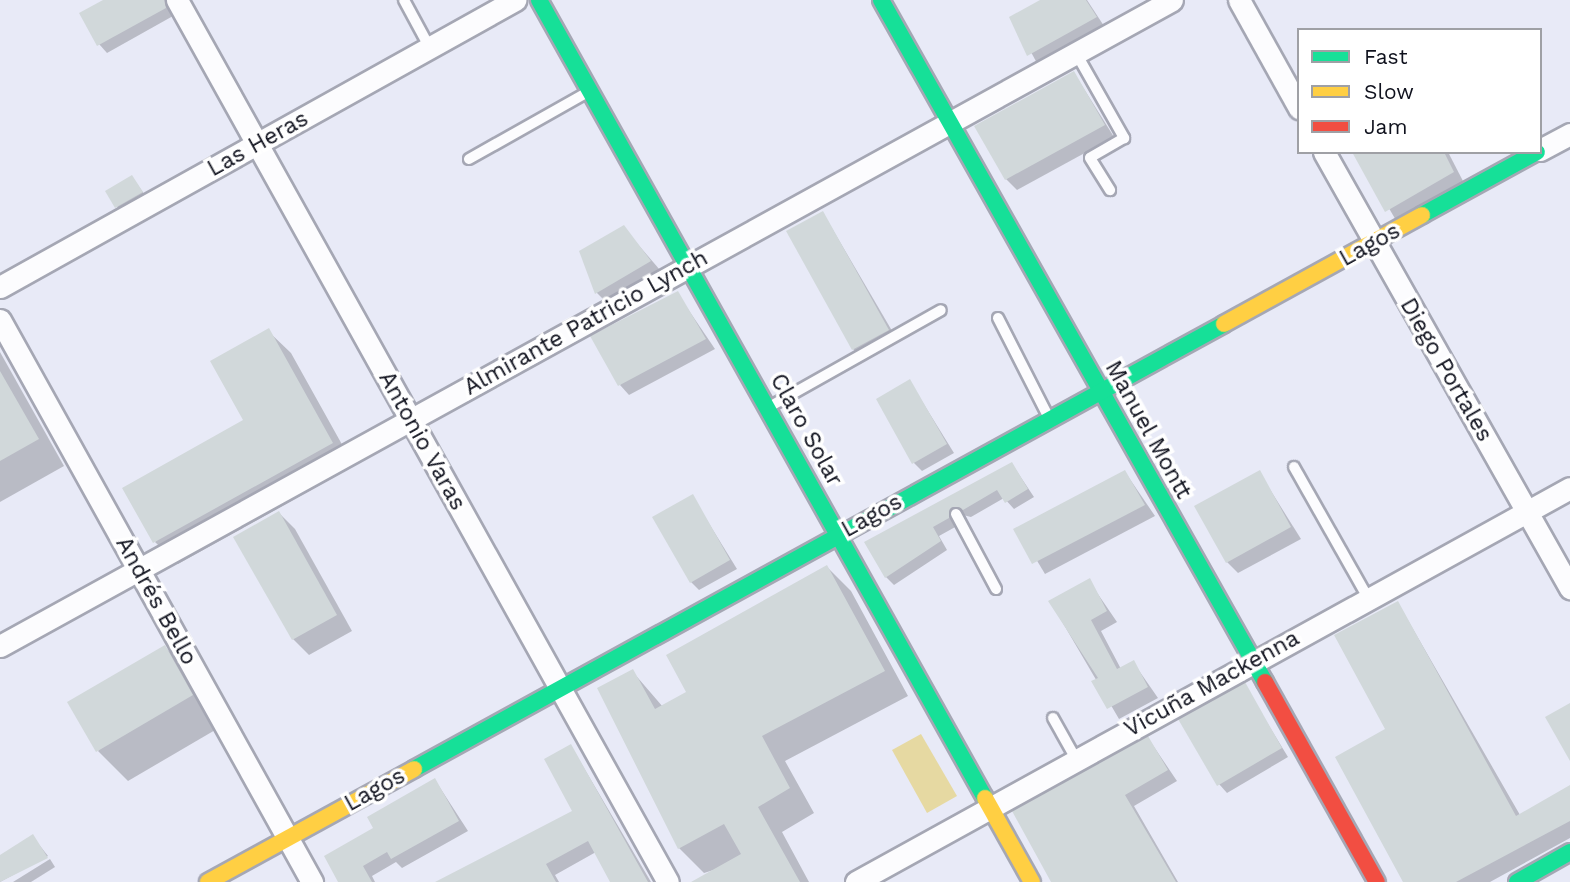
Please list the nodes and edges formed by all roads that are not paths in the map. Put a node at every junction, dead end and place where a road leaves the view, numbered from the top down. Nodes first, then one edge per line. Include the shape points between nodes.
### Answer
1 (177, 0) edge
2 (404, 0) edge
3 (515, 0) edge
4 (539, 0) edge
5 (881, 0) edge
6 (1172, 0) edge
7 (1239, 0) edge
8 (430, 48) junction
9 (1076, 53) junction
10 (590, 91) junction
11 (1297, 103) edge
12 (950, 122) junction
13 (1570, 134) edge
14 (257, 144) junction
15 (1542, 149) edge
16 (1325, 154) edge
17 (1534, 154) edge
18 (469, 159) dead end
19 (1111, 190) dead end
20 (1374, 243) junction
21 (688, 267) junction
22 (0, 288) edge
23 (941, 310) dead end
24 (998, 318) dead end
25 (0, 320) edge
26 (1100, 390) junction
27 (767, 408) junction
28 (1049, 418) junction
29 (410, 420) junction
30 (1294, 467) dead end
31 (1570, 488) edge
32 (1527, 511) junction
33 (956, 514) dead end
34 (838, 534) junction
35 (138, 569) junction
36 (1570, 588) edge
37 (996, 589) dead end
38 (1368, 598) junction
39 (0, 646) edge
40 (1252, 661) junction
41 (559, 688) junction
42 (1054, 718) dead end
43 (1076, 759) junction
44 (990, 807) junction
45 (288, 838) junction
46 (1570, 852) edge
47 (208, 882) edge
48 (312, 882) edge
49 (667, 882) edge
50 (856, 882) edge
51 (1032, 882) edge
52 (1377, 882) edge
53 (1517, 882) edge

1 - 14 street, Antonio Varas
2 - 8 lane
3 - 8 street, Las Heras
4 - 10 street, Claro Solar
5 - 12 street, Manuel Montt
6 - 9 street, Almirante Patricio Lynch
7 - 11 street
8 - 14 street, Las Heras
9 - 12 street, Almirante Patricio Lynch
9 - 19 lane via 1124,138 1090,158
10 - 18 lane
10 - 21 street, Claro Solar
12 - 21 street, Almirante Patricio Lynch
12 - 26 street, Manuel Montt
13 - 15 street, Lagos
14 - 22 street, Las Heras
14 - 29 street, Antonio Varas
16 - 20 street, Diego Portales
17 - 20 street, Lagos
20 - 26 street, Lagos
20 - 32 street, Diego Portales
21 - 27 street, Claro Solar
21 - 29 street, Almirante Patricio Lynch
23 - 27 lane
24 - 28 lane
25 - 35 street, Andrés Bello
26 - 28 street, Lagos
26 - 40 street, Manuel Montt
27 - 34 street, Claro Solar
28 - 34 street, Lagos via 939,483
29 - 35 street, Almirante Patricio Lynch
29 - 41 street, Antonio Varas
30 - 38 lane
31 - 32 street, Vicuña Mackenna
32 - 36 street, Diego Portales
32 - 38 street, Vicuña Mackenna
33 - 37 lane
34 - 41 street, Lagos
34 - 44 street, Claro Solar
35 - 39 street, Almirante Patricio Lynch
35 - 45 street, Andrés Bello
38 - 40 street, Vicuña Mackenna
40 - 43 street, Vicuña Mackenna
40 - 52 street, Manuel Montt
41 - 45 street, Lagos
41 - 49 street, Antonio Varas
42 - 43 lane
43 - 44 street, Vicuña Mackenna
44 - 50 street, Vicuña Mackenna
44 - 51 street, Claro Solar
45 - 47 street, Lagos
45 - 48 street, Andrés Bello
46 - 53 street

